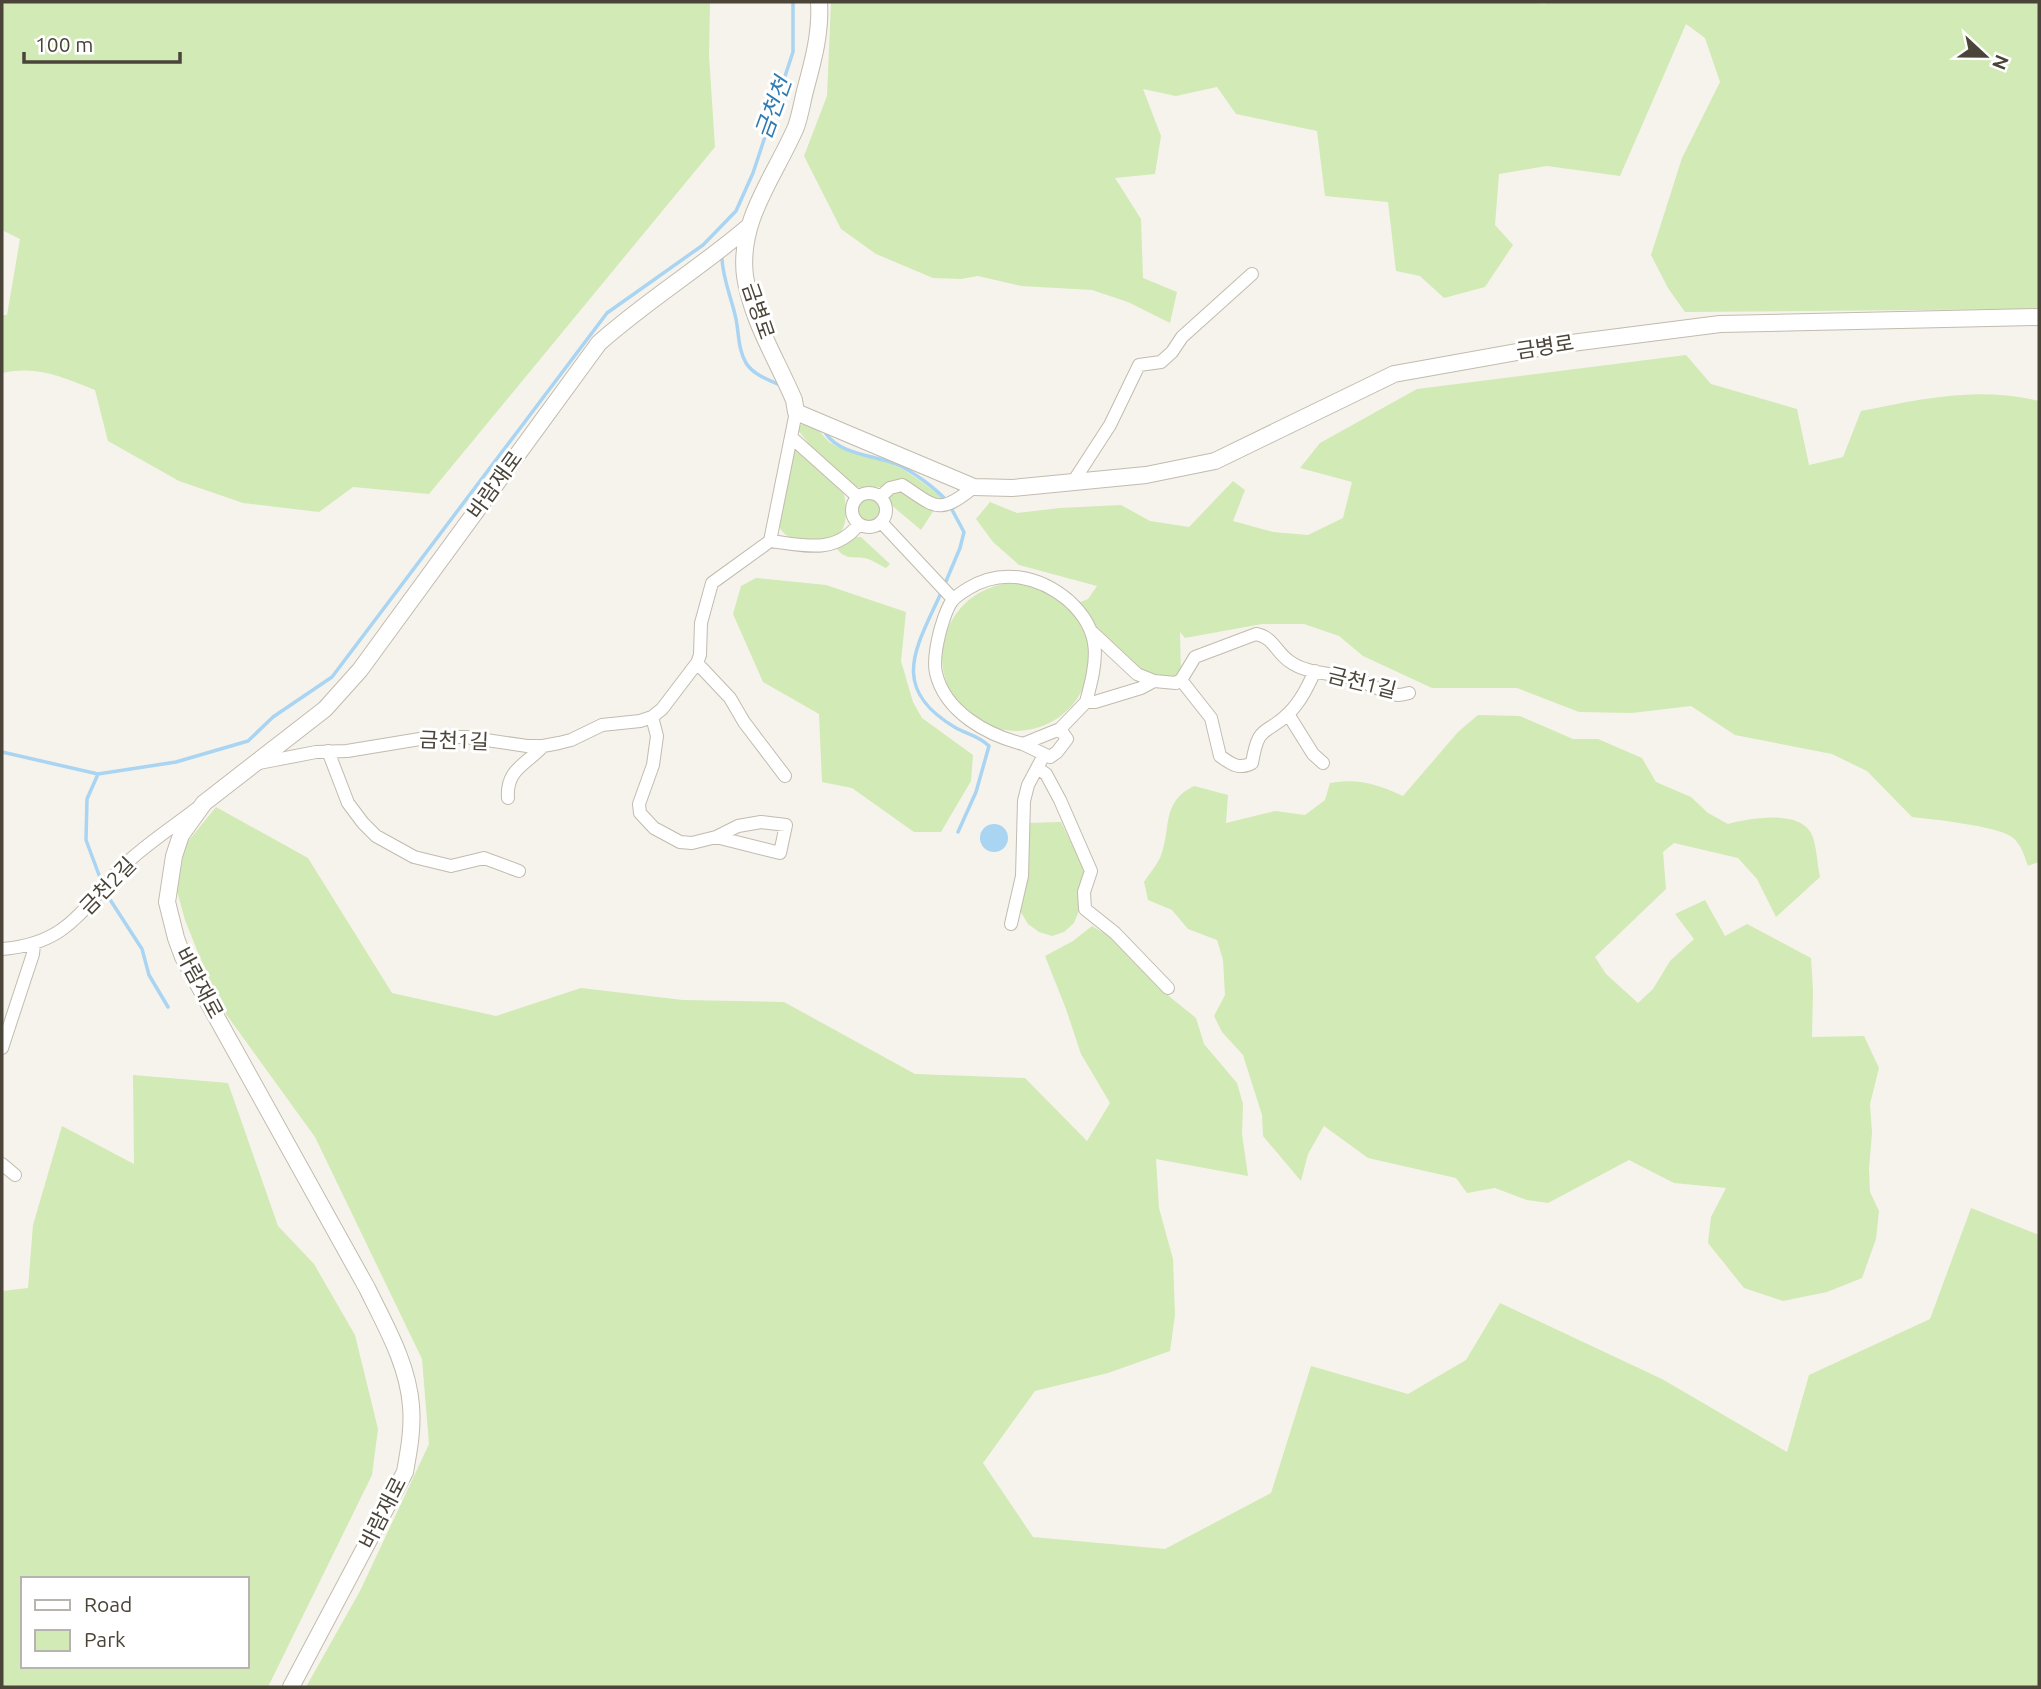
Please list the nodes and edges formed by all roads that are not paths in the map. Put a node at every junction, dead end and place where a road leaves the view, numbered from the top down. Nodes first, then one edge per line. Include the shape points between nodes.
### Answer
1 (819, 2) edge
2 (748, 227) junction
3 (1252, 275) dead end
4 (2039, 317) edge
5 (795, 406) junction
6 (791, 438) junction
7 (1073, 482) junction
8 (974, 487) junction
9 (858, 497) junction
10 (880, 497) junction
11 (881, 522) junction
12 (859, 524) junction
13 (770, 541) junction
14 (950, 597) junction
15 (1091, 631) junction
16 (697, 663) junction
17 (1315, 671) junction
18 (1181, 680) junction
19 (1154, 681) junction
20 (1409, 693) dead end
21 (1086, 702) junction
22 (1288, 714) junction
23 (652, 718) junction
24 (1060, 729) junction
25 (1023, 744) junction
26 (543, 746) junction
27 (328, 751) junction
28 (1044, 755) junction
29 (1323, 763) dead end
30 (253, 765) junction
31 (1037, 768) junction
32 (785, 776) dead end
33 (508, 798) dead end
34 (204, 803) junction
35 (716, 837) junction
36 (519, 871) dead end
37 (1011, 924) dead end
38 (34, 944) junction
39 (2, 949) edge
40 (1168, 988) dead end
41 (2, 1048) edge
42 (2, 1164) edge
43 (15, 1175) dead end
44 (291, 1687) edge

1 - 2 street, 금병로 via 818,40 796,125
2 - 5 street, 금병로 via 747,289
2 - 30 street, 바람재로 via 599,343 360,670 326,709
3 - 7 street via 1182,337 1161,362 1137,371 1110,425
4 - 7 street, 금병로 via 1720,324 1556,345 1394,374 1215,461 1146,475
5 - 6 street
5 - 8 street, 금병로
6 - 9 street
6 - 13 street
7 - 8 street, 금병로
8 - 10 street via 948,504 929,504 902,485
9 - 10 street via 866,493
9 - 12 street via 852,511
10 - 11 street via 886,512
11 - 12 street via 870,527
11 - 14 street
12 - 13 street via 851,535 824,547
13 - 16 street via 712,583
14 - 15 street via 994,577 1022,577 1061,595 1081,612
14 - 25 street via 936,656 941,686 964,716
15 - 19 street via 1137,674
15 - 21 street via 1096,664
16 - 23 street
16 - 32 street via 730,698
17 - 18 street, 금천1길 via 1289,661 1265,635 1256,634 1195,657
17 - 20 street, 금천1길 via 1349,677 1398,695
17 - 22 street, 금천1길
18 - 19 street
18 - 22 street, 금천1길 via 1211,718 1220,756 1232,765 1252,763 1256,739
19 - 21 street
21 - 24 street
22 - 29 street
23 - 26 street, 금천1길 via 602,725 571,740
23 - 35 street via 657,736 640,813 654,828 680,842 692,844
24 - 25 street
24 - 28 street via 1067,738 1057,752
25 - 28 street
26 - 27 street, 금천1길 via 432,737
26 - 33 street via 516,769 507,786
27 - 30 street, 금천1길
27 - 36 street via 348,803 376,836 414,857 451,866 484,858
28 - 31 street
30 - 34 street, 바람재로
31 - 37 street via 1024,800 1022,876
31 - 40 street via 1046,774 1060,800 1091,871 1084,892 1085,909
34 - 38 street, 금천2길 via 131,860 72,924
34 - 44 street, 바람재로 via 181,835 174,856 167,902 176,939 367,1288 400,1360 411,1404 405,1472
35 - 35 street via 780,853 786,825 761,822
38 - 39 street, 금천2길
38 - 41 street
42 - 43 street

